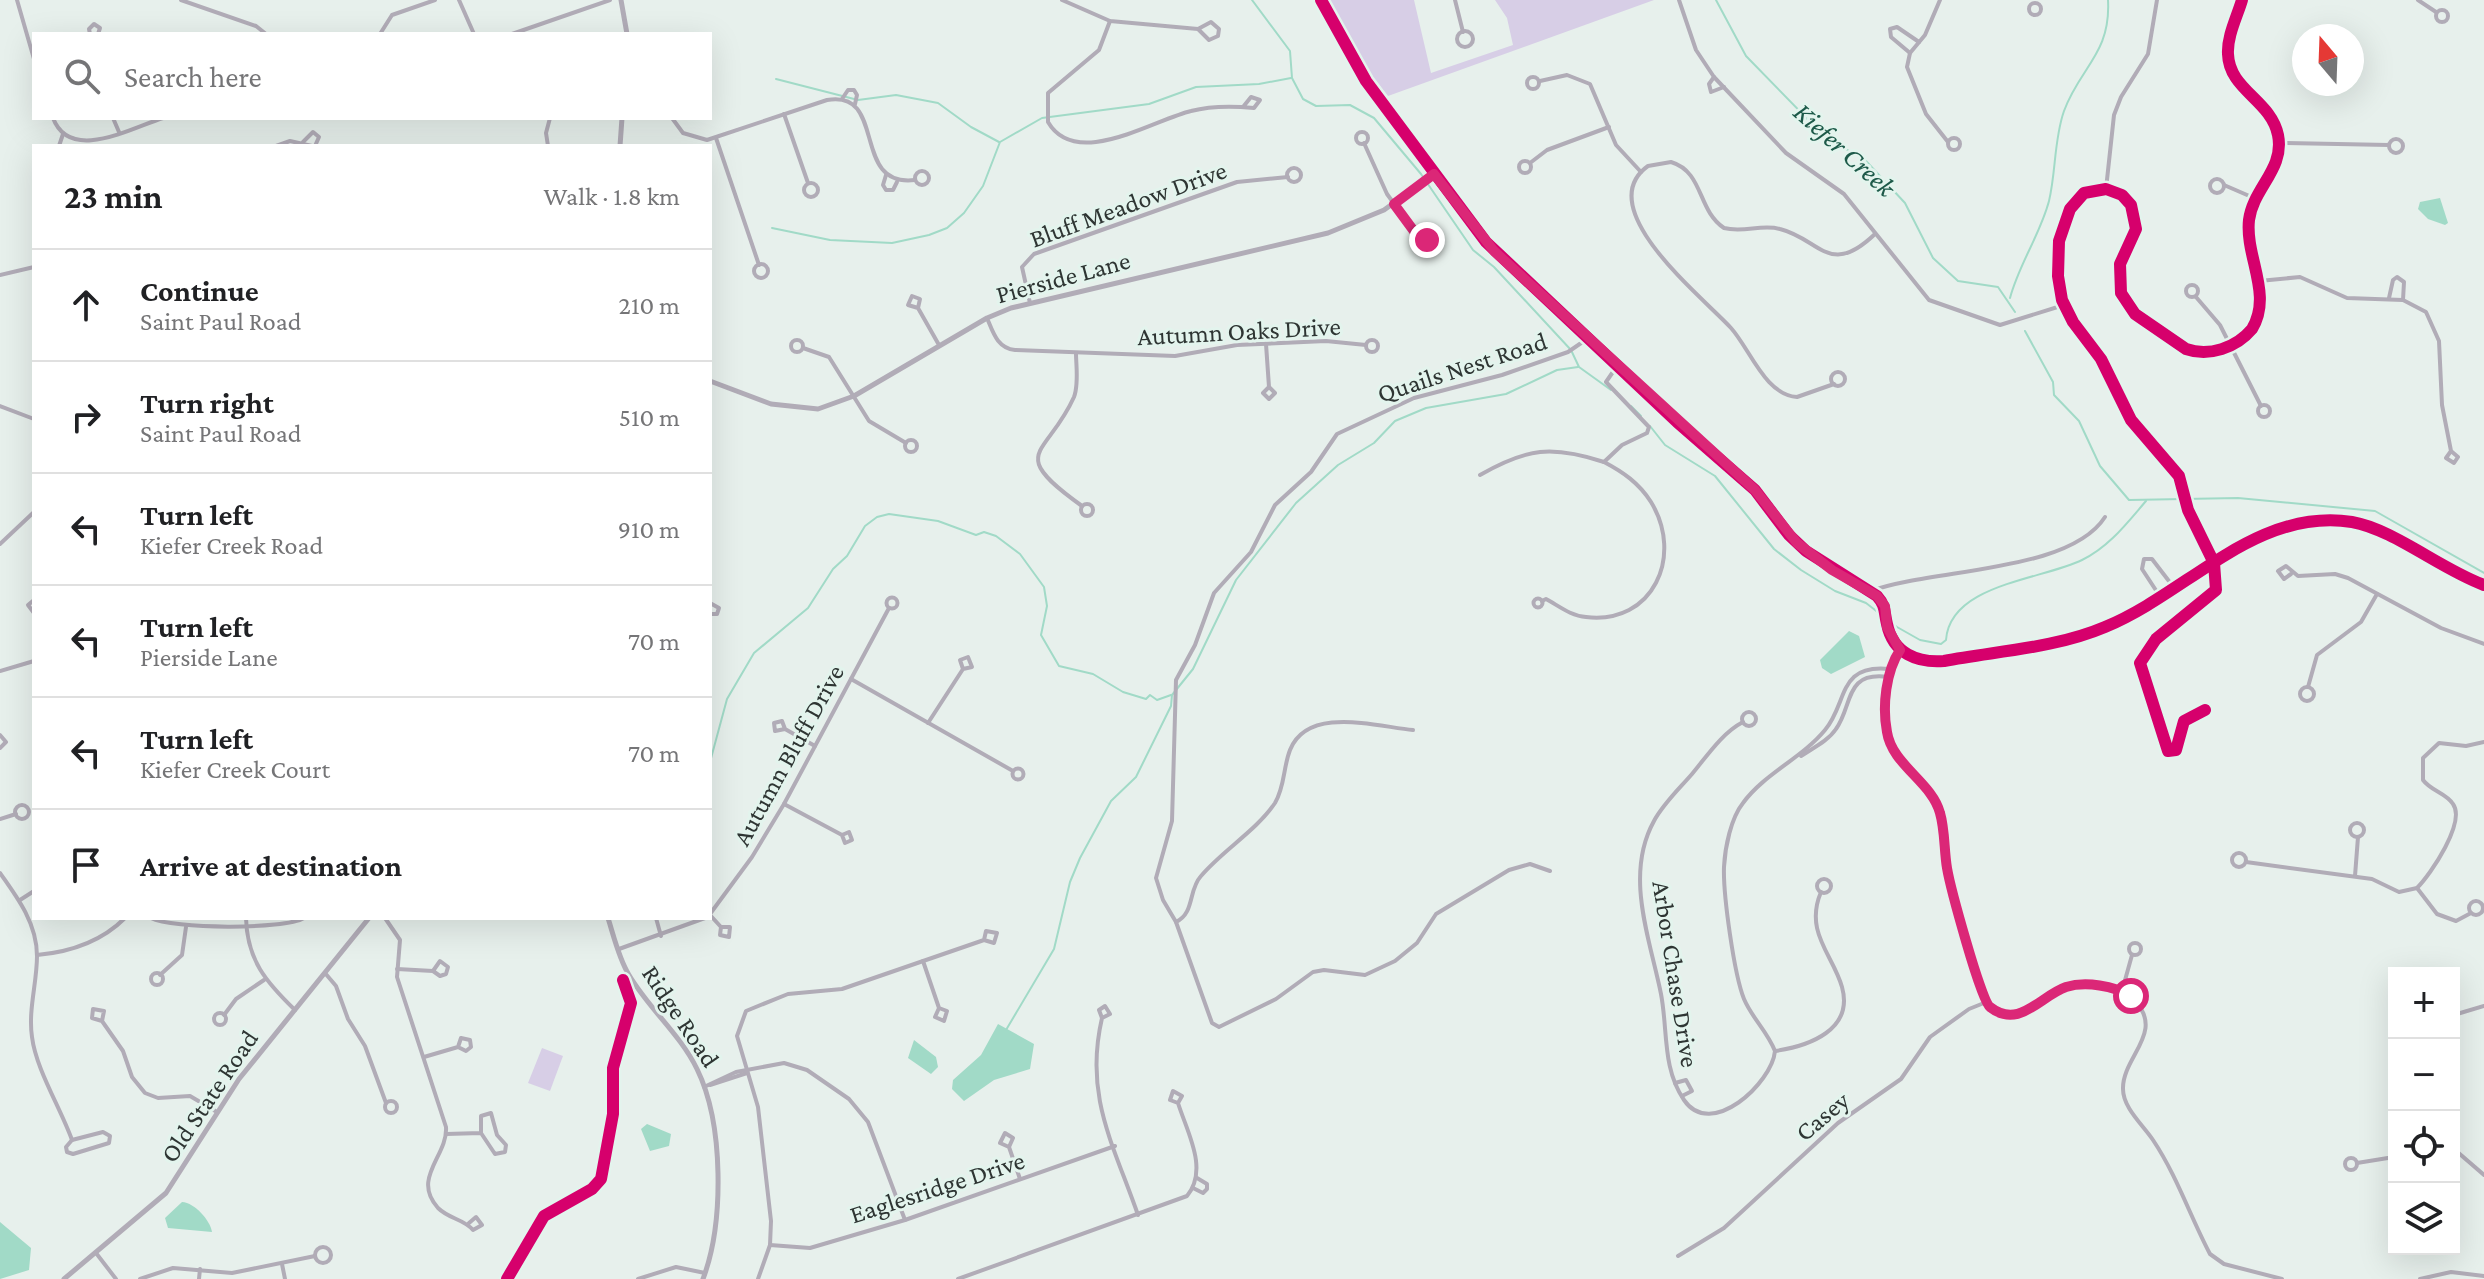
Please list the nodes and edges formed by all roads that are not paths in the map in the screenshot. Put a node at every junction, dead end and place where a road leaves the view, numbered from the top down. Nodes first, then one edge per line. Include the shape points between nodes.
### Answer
1 (17, 0) edge
2 (181, 0) edge
3 (435, 0) edge
4 (459, 0) edge
5 (610, 0) edge
6 (621, 0) edge
7 (1062, 0) edge
8 (1321, 0) edge
9 (1455, 0) edge
10 (1679, 0) edge
11 (1940, 0) edge
12 (2157, 0) edge
13 (2242, 0) edge
14 (2418, 0) edge
15 (2436, 12) dead end
16 (1110, 21) junction
17 (1198, 29) junction
18 (90, 32) edge
19 (99, 32) edge
20 (264, 32) edge
21 (381, 32) edge
22 (473, 32) edge
23 (518, 32) edge
24 (627, 32) edge
25 (1463, 32) junction
26 (1919, 42) junction
27 (32, 52) edge
28 (1910, 53) junction
29 (1714, 77) junction
30 (1540, 81) dead end
31 (1724, 87) junction
32 (842, 99) junction
33 (855, 104) junction
34 (1243, 107) dead end
35 (784, 114) junction
36 (54, 120) edge
37 (114, 120) edge
38 (157, 120) edge
39 (549, 120) edge
40 (622, 120) edge
41 (674, 120) edge
42 (1609, 127) junction
43 (119, 132) junction
44 (63, 134) junction
45 (716, 138) junction
46 (303, 142) junction
47 (1948, 142) dead end
48 (74, 143) edge
49 (1364, 143) dead end
50 (2279, 143) junction
51 (60, 144) edge
52 (290, 144) edge
53 (308, 144) edge
54 (315, 144) edge
55 (548, 144) edge
56 (620, 144) edge
57 (2389, 145) dead end
58 (1530, 163) dead end
59 (1641, 172) junction
60 (1434, 174) junction
61 (886, 175) junction
62 (1288, 177) dead end
63 (915, 180) dead end
64 (897, 181) junction
65 (808, 183) dead end
66 (2224, 185) dead end
67 (2106, 189) junction
68 (2254, 198) junction
69 (1394, 204) junction
70 (1875, 234) junction
71 (1422, 242) dead end
72 (759, 265) dead end
73 (32, 267) edge
74 (0, 275) edge
75 (2258, 281) junction
76 (2196, 297) dead end
77 (2389, 298) junction
78 (2403, 300) junction
79 (1030, 303) junction
80 (2064, 305) junction
81 (918, 308) dead end
82 (987, 318) junction
83 (1587, 339) junction
84 (1266, 344) junction
85 (939, 345) junction
86 (1366, 345) dead end
87 (2230, 345) junction
88 (803, 348) dead end
89 (1076, 353) junction
90 (1617, 366) junction
91 (712, 382) edge
92 (1834, 384) dead end
93 (1269, 387) dead end
94 (854, 396) junction
95 (0, 406) edge
96 (2261, 406) dead end
97 (32, 418) edge
98 (906, 443) dead end
99 (2451, 451) dead end
100 (1604, 462) junction
101 (1480, 475) dead end
102 (1082, 506) dead end
103 (32, 514) edge
104 (2105, 517) dead end
105 (0, 544) edge
106 (2214, 563) junction
107 (2291, 574) dead end
108 (2484, 585) edge
109 (2175, 589) junction
110 (1871, 591) junction
111 (2377, 594) junction
112 (2161, 598) junction
113 (1542, 601) dead end
114 (889, 608) dead end
115 (2484, 644) edge
116 (1900, 650) junction
117 (32, 662) edge
118 (963, 669) dead end
119 (1889, 669) junction
120 (1870, 670) junction
121 (0, 671) edge
122 (1871, 677) junction
123 (1888, 677) junction
124 (851, 679) junction
125 (2308, 687) dead end
126 (2205, 710) dead end
127 (1743, 722) dead end
128 (928, 723) junction
129 (785, 729) dead end
130 (1413, 730) dead end
131 (0, 735) edge
132 (2484, 742) edge
133 (815, 746) junction
134 (0, 748) edge
135 (1792, 761) junction
136 (1013, 771) dead end
137 (784, 804) junction
138 (16, 814) dead end
139 (0, 819) edge
140 (842, 835) dead end
141 (2358, 837) dead end
142 (2246, 862) dead end
143 (1550, 871) dead end
144 (0, 873) edge
145 (2355, 876) junction
146 (2417, 888) junction
147 (32, 892) edge
148 (1821, 892) dead end
149 (20, 900) junction
150 (712, 911) edge
151 (2471, 913) dead end
152 (712, 919) edge
153 (122, 920) edge
154 (159, 920) edge
155 (246, 920) edge
156 (299, 920) edge
157 (367, 920) edge
158 (386, 920) edge
159 (609, 920) edge
160 (657, 920) edge
161 (699, 920) edge
162 (1176, 922) junction
163 (246, 925) junction
164 (186, 927) junction
165 (721, 927) dead end
166 (661, 936) junction
167 (984, 940) dead end
168 (619, 949) junction
169 (37, 955) junction
170 (2132, 955) dead end
171 (923, 961) junction
172 (397, 969) junction
173 (433, 971) dead end
174 (325, 973) junction
175 (160, 975) dead end
176 (264, 980) junction
177 (2122, 991) junction
178 (1985, 1003) junction
179 (2484, 1006) edge
180 (939, 1008) dead end
181 (295, 1010) junction
182 (2460, 1011) edge
183 (224, 1015) dead end
184 (1102, 1018) dead end
185 (102, 1021) dead end
186 (458, 1047) dead end
187 (1775, 1051) junction
188 (424, 1057) junction
189 (749, 1072) junction
190 (1675, 1083) junction
191 (707, 1086) junction
192 (1682, 1096) junction
193 (386, 1103) dead end
194 (1178, 1103) dead end
195 (217, 1112) junction
196 (481, 1133) junction
197 (446, 1134) junction
198 (72, 1140) junction
199 (1115, 1146) junction
200 (1009, 1147) dead end
201 (2460, 1154) edge
202 (2388, 1158) edge
203 (2357, 1163) dead end
204 (2484, 1175) edge
205 (1197, 1178) junction
206 (1020, 1179) junction
207 (1193, 1188) junction
208 (1138, 1215) junction
209 (905, 1220) junction
210 (469, 1223) dead end
211 (770, 1245) junction
212 (96, 1253) junction
213 (315, 1256) junction
214 (1678, 1256) dead end
215 (282, 1264) junction
216 (200, 1269) junction
217 (704, 1276) edge
218 (2484, 1276) edge
219 (64, 1279) edge
220 (116, 1279) edge
221 (140, 1279) edge
222 (199, 1279) edge
223 (285, 1279) edge
224 (638, 1279) edge
225 (758, 1279) edge
226 (958, 1279) edge
227 (2282, 1279) edge
228 (2420, 1279) edge

1 - 27 street
2 - 20 street
3 - 21 street via 395,14
4 - 22 street
5 - 23 street
6 - 24 street
7 - 16 street
8 - 60 street via 1366,81
9 - 25 street
10 - 29 street via 1696,50
11 - 26 street
12 - 67 street via 2148,54 2114,115
13 - 50 street via 2229,40 2229,64 2239,83 2268,110
14 - 15 street
16 - 17 street
16 - 34 street via 1099,50 1048,93 1048,122 1062,138 1083,143 1133,133 1196,109
17 - 17 street via 1209,40 1218,36 1219,29 1211,22
18 - 19 street via 94,24
25 - 25 street via 1457,42 1467,47 1473,39
26 - 28 street
26 - 28 street via 1897,27 1890,29 1891,37
28 - 47 street via 1910,81
29 - 31 street
29 - 31 street via 1711,92
30 - 42 street via 1567,75 1584,79 1598,96
31 - 70 street via 1786,153 1844,194
32 - 33 street
32 - 33 street via 852,89 857,93
32 - 35 street
33 - 61 street
35 - 45 street
35 - 65 street
36 - 44 street
37 - 43 street
38 - 43 street
39 - 55 street
40 - 56 street
41 - 45 street via 687,135
42 - 58 street via 1542,153
42 - 59 street via 1620,151
43 - 48 street
44 - 48 street
44 - 51 street
45 - 72 street
46 - 52 street
46 - 53 street
46 - 54 street via 315,133
49 - 69 street
50 - 57 street
50 - 68 street via 2271,175
59 - 70 street via 1659,162 1682,166 1695,179 1712,219 1732,230 1781,229 1826,253 1851,251
59 - 92 street via 1633,187 1633,205 1661,260 1730,327 1772,386 1797,397
60 - 69 street, Pierside Lane
60 - 83 street via 1494,251
61 - 64 street
61 - 64 street via 886,190 895,188
62 - 79 street, Bluff Meadow Drive via 1237,182 1034,254 1022,267
63 - 64 street
66 - 68 street
67 - 80 street via 2084,193 2067,214 2057,258
67 - 87 street via 2126,198 2136,218 2135,234 2117,276 2128,306 2186,349 2207,353
68 - 75 street via 2249,233
69 - 71 street
69 - 79 street, Pierside Lane via 1359,224 1328,233
70 - 80 street via 1921,293 1940,305 2000,325
73 - 74 street
75 - 77 street via 2300,277 2347,298
75 - 87 street via 2261,304 2256,323
76 - 87 street
77 - 78 street
77 - 78 street via 2397,277 2404,282
78 - 99 street via 2426,312 2436,327 2442,411
79 - 82 street, Pierside Lane
80 - 106 street via 2101,359 2131,420 2175,470
81 - 85 street
82 - 85 street, Pierside Lane
82 - 89 street, Autumn Oaks Drive via 1007,349
83 - 90 street
83 - 162 street, Quails Nest Road via 1568,352 1502,375 1386,408 1337,434 1311,472 1275,505 1251,552 1214,593 1176,680 1172,821 1156,878
84 - 86 street, Autumn Oaks Drive
84 - 89 street, Autumn Oaks Drive via 1175,356
84 - 93 street
85 - 94 street, Pierside Lane
87 - 96 street
88 - 94 street via 829,357
89 - 102 street via 1074,396 1038,458 1048,482
90 - 100 street via 1606,382 1649,427
90 - 110 street via 1755,490 1806,551
91 - 94 street, Pierside Lane via 803,410
94 - 98 street via 869,421
95 - 97 street
100 - 101 street via 1548,450 1518,455
100 - 113 street via 1634,482 1656,512 1664,547 1659,577 1634,610 1607,617 1584,617
103 - 105 street
104 - 110 street via 2088,536 2055,552
106 - 108 street via 2285,526 2337,520 2369,527
106 - 109 street
106 - 126 street via 2216,590 2156,639 2140,663 2170,753 2176,750 2184,721
107 - 111 street via 2342,576
109 - 112 street
109 - 112 street via 2152,559 2145,558 2142,569
110 - 116 street via 1885,606 1887,627
111 - 115 street
111 - 125 street via 2361,622 2317,655
112 - 116 street via 2078,637 1944,661 1923,662
114 - 124 street, Autumn Bluff Drive
116 - 119 street
117 - 121 street
118 - 128 street
119 - 120 street
119 - 123 street
120 - 122 street
120 - 135 street via 1845,686 1830,723
122 - 123 street
122 - 135 street via 1850,692 1832,733
123 - 178 street via 1890,745 1934,798 1940,813 1948,871
124 - 128 street
124 - 133 street, Autumn Bluff Drive
127 - 190 street, Arbor Chase Drive via 1658,815 1641,858 1648,949
128 - 136 street
129 - 133 street
130 - 162 street via 1334,722 1301,736 1291,748 1276,801 1201,875 1185,917
131 - 134 street via 6,742
132 - 146 street via 2439,743 2423,758 2426,785 2452,803 2457,817 2455,830
133 - 137 street, Autumn Bluff Drive
135 - 187 street via 1742,804 1724,870 1740,990
137 - 140 street
137 - 150 street, Autumn Bluff Drive
138 - 139 street
141 - 145 street
142 - 145 street
143 - 162 street, Quails Nest Road via 1530,864 1509,870 1436,914 1417,943 1395,961 1365,975 1313,972 1223,1027 1215,1026
144 - 149 street
145 - 146 street via 2399,892
146 - 151 street via 2443,918 2456,921
147 - 149 street
148 - 187 street via 1819,938 1842,987 1841,1012 1837,1024 1819,1039
149 - 169 street
152 - 165 street
153 - 169 street via 94,941
154 - 164 street
155 - 163 street
156 - 163 street
157 - 174 street, Old State Road
158 - 172 street via 400,940
159 - 168 street, Ridge Road
160 - 166 street
161 - 166 street
163 - 164 street
163 - 176 street via 249,949
164 - 175 street via 182,955
166 - 168 street
167 - 171 street
168 - 191 street, Ridge Road via 626,972
169 - 198 street via 32,1037
170 - 177 street
171 - 180 street
171 - 189 street via 842,989 788,994 750,1007 737,1029
172 - 173 street
172 - 188 street
174 - 181 street, Old State Road
174 - 193 street via 365,1046
176 - 181 street
176 - 183 street via 236,999
177 - 178 street via 2065,988 2020,1014 1996,1012
177 - 227 street via 2138,1004 2146,1031 2123,1083 2126,1103 2166,1160 2210,1254 2224,1264
178 - 214 street, Casey via 1930,1037 1901,1079 1838,1123 1724,1228
179 - 182 street
181 - 195 street, Old State Road
184 - 199 street via 1095,1078
185 - 195 street via 145,1093 158,1098 190,1096
186 - 188 street
187 - 192 street, Arbor Chase Drive via 1764,1080 1722,1112 1702,1113
188 - 197 street
189 - 191 street
189 - 209 street via 791,1063 849,1099 873,1131
189 - 211 street via 758,1107
190 - 192 street, Arbor Chase Drive
190 - 192 street via 1686,1080 1691,1085 1692,1091
191 - 217 street, Ridge Road via 718,1205
194 - 205 street via 1196,1157
195 - 212 street, Old State Road via 166,1193
196 - 196 street via 495,1154 505,1152 491,1113 481,1116
196 - 197 street
197 - 210 street via 430,1167 429,1191 440,1210
198 - 198 street via 65,1149 73,1154 109,1143 111,1137 103,1132
199 - 206 street, Eaglesridge Drive
199 - 208 street
200 - 206 street
201 - 204 street
202 - 203 street
205 - 207 street
205 - 207 street via 1207,1189 1203,1193
206 - 209 street, Eaglesridge Drive
207 - 208 street via 1182,1200
208 - 226 street
209 - 211 street, Eaglesridge Drive via 810,1248
211 - 225 street
212 - 219 street, Old State Road
212 - 220 street
213 - 213 street via 325,1262 331,1252 320,1247
213 - 215 street
215 - 216 street via 232,1273
215 - 223 street
216 - 221 street via 173,1268
216 - 222 street
217 - 224 street via 676,1267
218 - 228 street via 2451,1272

